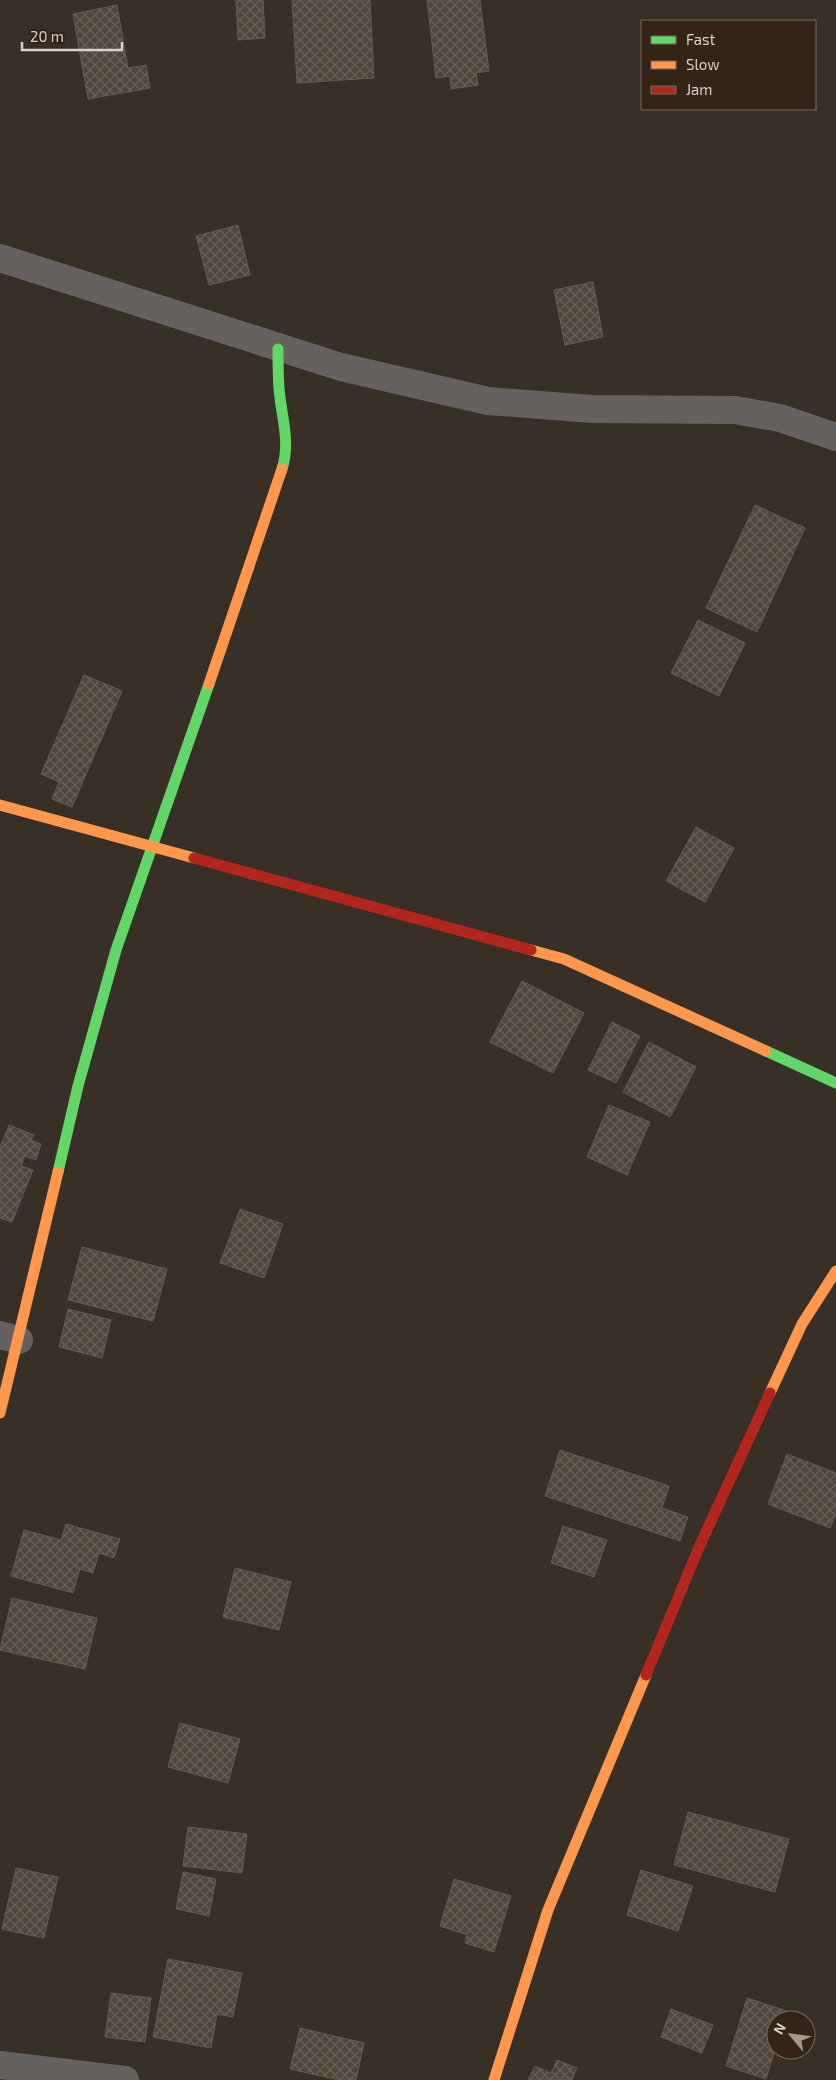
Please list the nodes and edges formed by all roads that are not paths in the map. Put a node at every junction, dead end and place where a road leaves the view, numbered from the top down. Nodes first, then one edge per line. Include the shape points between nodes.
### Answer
1 (0, 258) edge
2 (278, 349) junction
3 (836, 437) edge
4 (0, 806) edge
5 (153, 846) junction
6 (836, 1083) edge
7 (836, 1271) edge
8 (10, 1338) edge
9 (0, 1413) edge
10 (0, 2065) edge
11 (125, 2080) edge
12 (494, 2080) edge

1 - 2 street
2 - 3 street via 488,401 592,409 735,410 780,418
2 - 5 street via 279,389 286,428 285,460
4 - 5 street
5 - 6 street via 564,959
5 - 8 street via 116,950
7 - 12 street via 802,1324 700,1545 548,1910
8 - 9 street
10 - 11 street

